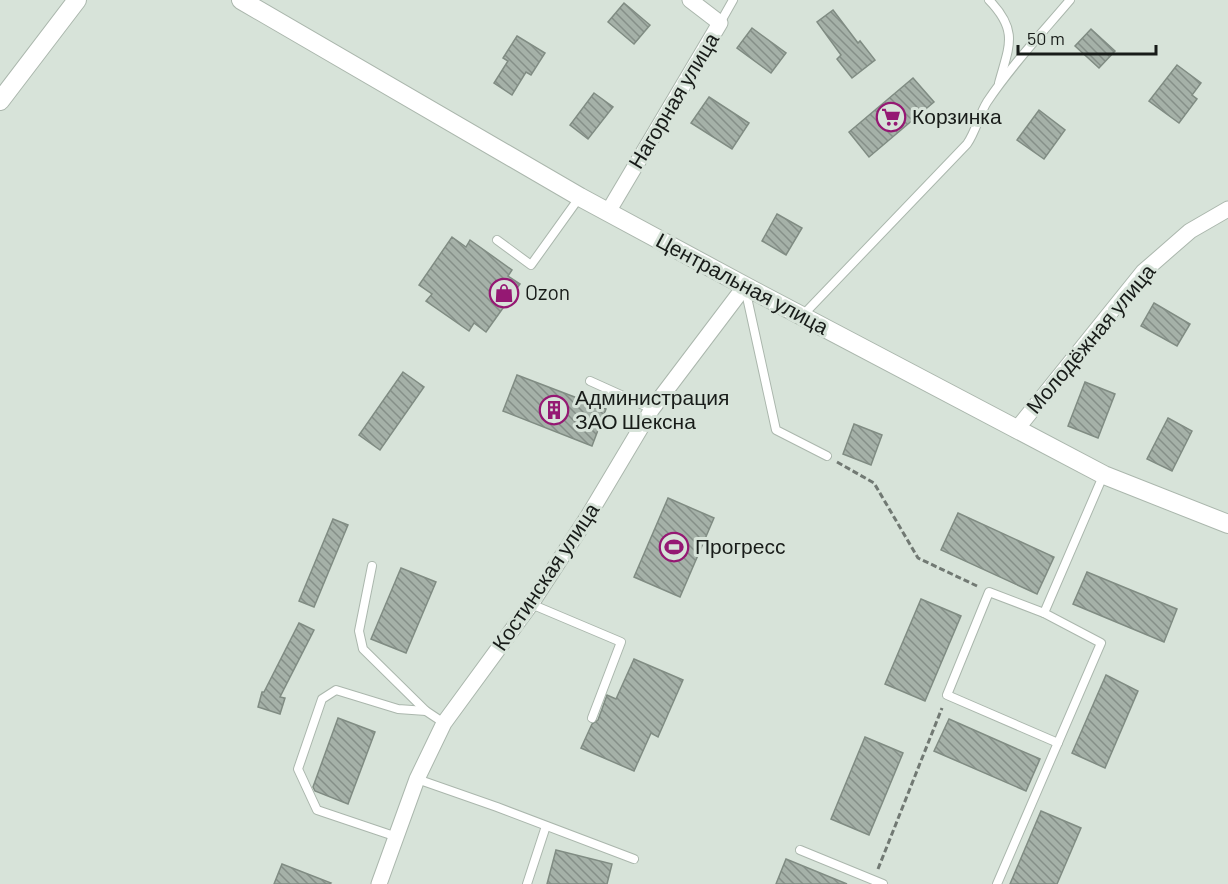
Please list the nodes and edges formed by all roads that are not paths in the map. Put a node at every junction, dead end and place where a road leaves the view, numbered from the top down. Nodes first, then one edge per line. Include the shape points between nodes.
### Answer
1 (77, 0) edge
2 (690, 0) edge
3 (733, 0) edge
4 (989, 0) edge
5 (1070, 0) edge
6 (245, 1) edge
7 (720, 23) junction
8 (998, 87) junction
9 (0, 101) edge
10 (580, 197) junction
11 (1228, 209) edge
12 (608, 212) junction
13 (497, 240) dead end
14 (744, 286) junction
15 (802, 315) junction
16 (590, 381) dead end
17 (652, 409) junction
18 (1016, 430) junction
19 (827, 456) road end
20 (1104, 475) junction
21 (1228, 524) edge
22 (372, 566) dead end
23 (531, 604) junction
24 (1044, 613) junction
25 (426, 711) junction
26 (592, 718) dead end
27 (444, 723) junction
28 (1058, 743) junction
29 (417, 779) junction
30 (546, 826) junction
31 (398, 837) junction
32 (800, 850) dead end
33 (634, 859) dead end
34 (379, 884) edge
35 (527, 884) edge
36 (883, 884) edge
37 (997, 884) edge

1 - 9 street
2 - 7 street, Нагорная улица
3 - 7 lane
4 - 8 lane via 1007,24 1010,41
5 - 8 lane
6 - 10 street, Центральная улица
7 - 12 street, Нагорная улица
8 - 15 lane via 967,144
10 - 12 street, Центральная улица
10 - 13 lane via 531,265
11 - 18 street, Молодёжная улица via 1190,231 1143,272
12 - 14 street, Центральная улица
14 - 15 street, Центральная улица
14 - 17 street, Костинская улица
14 - 19 lane via 776,430
15 - 18 street, Центральная улица
16 - 17 lane
17 - 23 street, Костинская улица
18 - 20 street, Центральная улица
20 - 21 street, Центральная улица
20 - 24 lane
22 - 25 lane via 359,631 363,649
23 - 26 lane via 621,642
23 - 27 street, Костинская улица
24 - 28 lane via 1101,643
24 - 28 lane via 989,592 947,695
25 - 27 lane
25 - 31 lane via 398,709 336,690 322,699 298,769 317,810
27 - 29 street, Костинская улица
28 - 37 lane
29 - 30 lane
29 - 31 street, Костинская улица
30 - 33 lane
30 - 35 lane
31 - 34 street, Костинская улица
32 - 36 lane

